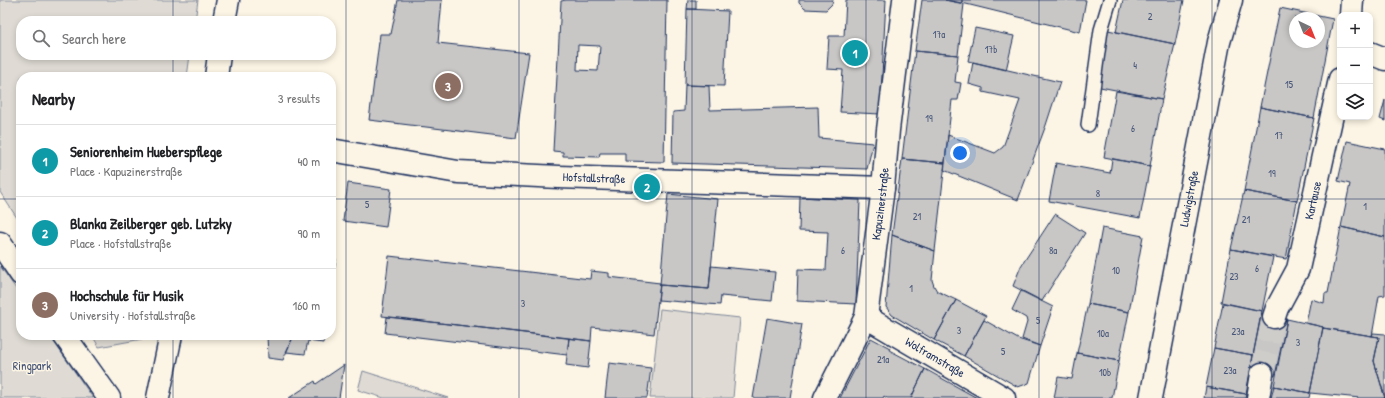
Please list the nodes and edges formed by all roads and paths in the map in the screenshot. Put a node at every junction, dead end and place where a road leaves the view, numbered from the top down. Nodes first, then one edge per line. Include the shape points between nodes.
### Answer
1 (228, 0) edge
2 (904, 0) edge
3 (1110, 0) edge
4 (1231, 0) edge
5 (1352, 0) edge
6 (1351, 12) edge
7 (225, 16) edge
8 (1373, 54) edge
9 (1385, 59) edge
10 (218, 60) edge
11 (217, 72) edge
12 (1339, 84) edge
13 (1088, 124) dead end
14 (336, 151) edge
15 (883, 188) junction
16 (0, 243) edge
17 (16, 267) edge
18 (866, 317) junction
19 (1274, 317) tunnel mouth
20 (68, 340) edge
21 (170, 340) edge
22 (1262, 374) tunnel mouth
23 (109, 398) edge
24 (158, 398) edge
25 (825, 398) edge
26 (1004, 398) edge
27 (1150, 398) edge
28 (1258, 398) edge

1 - 7 street
2 - 15 street, Kapuzinerstraße
3 - 13 lane via 1101,30
4 - 27 street, Ludwigstraße via 1219,42
5 - 6 street
8 - 9 street
10 - 11 street
12 - 19 street, Kartause via 1298,269
14 - 15 street, Hofstallstraße via 458,172
15 - 18 street, Kapuzinerstraße
16 - 17 street
18 - 25 street, Kapuzinerstraße
18 - 26 street, Wolframstraße
20 - 23 street
21 - 24 street
22 - 28 street

